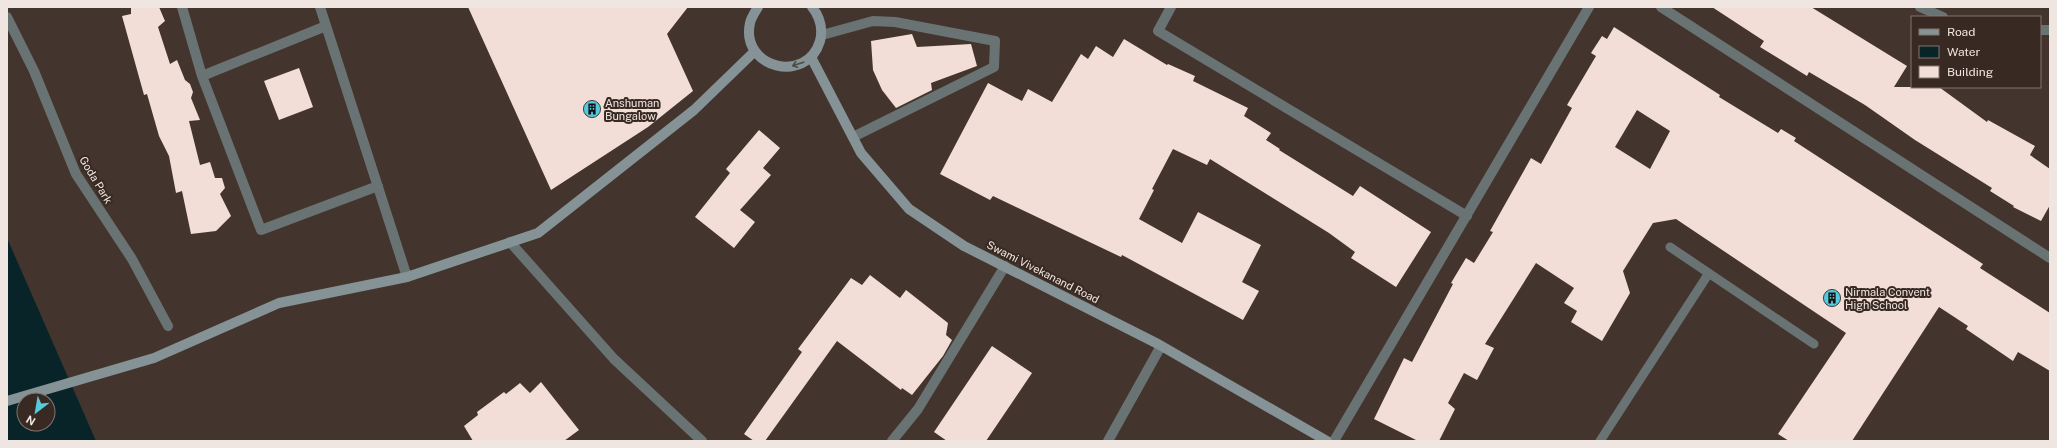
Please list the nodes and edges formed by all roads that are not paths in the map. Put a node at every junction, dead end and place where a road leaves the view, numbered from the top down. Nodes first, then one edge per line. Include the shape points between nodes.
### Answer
1 (182, 7) edge
2 (320, 7) edge
3 (758, 7) edge
4 (812, 7) edge
5 (1171, 7) edge
6 (1589, 7) edge
7 (1661, 7) edge
8 (1920, 7) edge
9 (1941, 16) edge
10 (7, 17) edge
11 (326, 26) junction
12 (822, 35) junction
13 (755, 51) junction
14 (811, 57) junction
15 (202, 76) junction
16 (853, 137) junction
17 (378, 186) junction
18 (1466, 216) junction
19 (510, 242) junction
20 (1670, 247) dead end
21 (2050, 258) edge
22 (1005, 266) junction
23 (1709, 273) junction
24 (407, 277) junction
25 (168, 326) dead end
26 (1814, 344) dead end
27 (1161, 346) junction
28 (7, 401) edge
29 (702, 441) edge
30 (892, 441) edge
31 (1108, 441) edge
32 (1327, 441) edge
33 (1334, 441) edge
34 (1600, 441) edge

1 - 15 street
2 - 11 street
3 - 13 main road via 750,22 749,33
4 - 12 main road via 820,22
5 - 18 street via 1158,31
6 - 18 street
7 - 21 street
8 - 9 street
10 - 25 street, Goda Park via 34,71 76,174 132,259
11 - 15 street
11 - 17 street
12 - 14 main road
12 - 16 street via 873,21 894,22 995,41 994,67
14 -> 13 main road via 800,64 782,67 770,64
13 - 19 main road via 694,110 538,233
14 - 16 main road, Swami Vivekanand Road
15 - 17 street via 261,230
16 - 22 main road, Swami Vivekanand Road via 861,154 909,209 964,246
17 - 24 street
18 - 33 street
19 - 24 main road
19 - 29 street via 614,359
20 - 23 lane
22 - 27 main road, Swami Vivekanand Road
22 - 30 street via 918,408
23 - 26 lane
23 - 34 lane
24 - 28 main road via 278,303 154,358
27 - 31 street
27 - 32 main road, Swami Vivekanand Road

